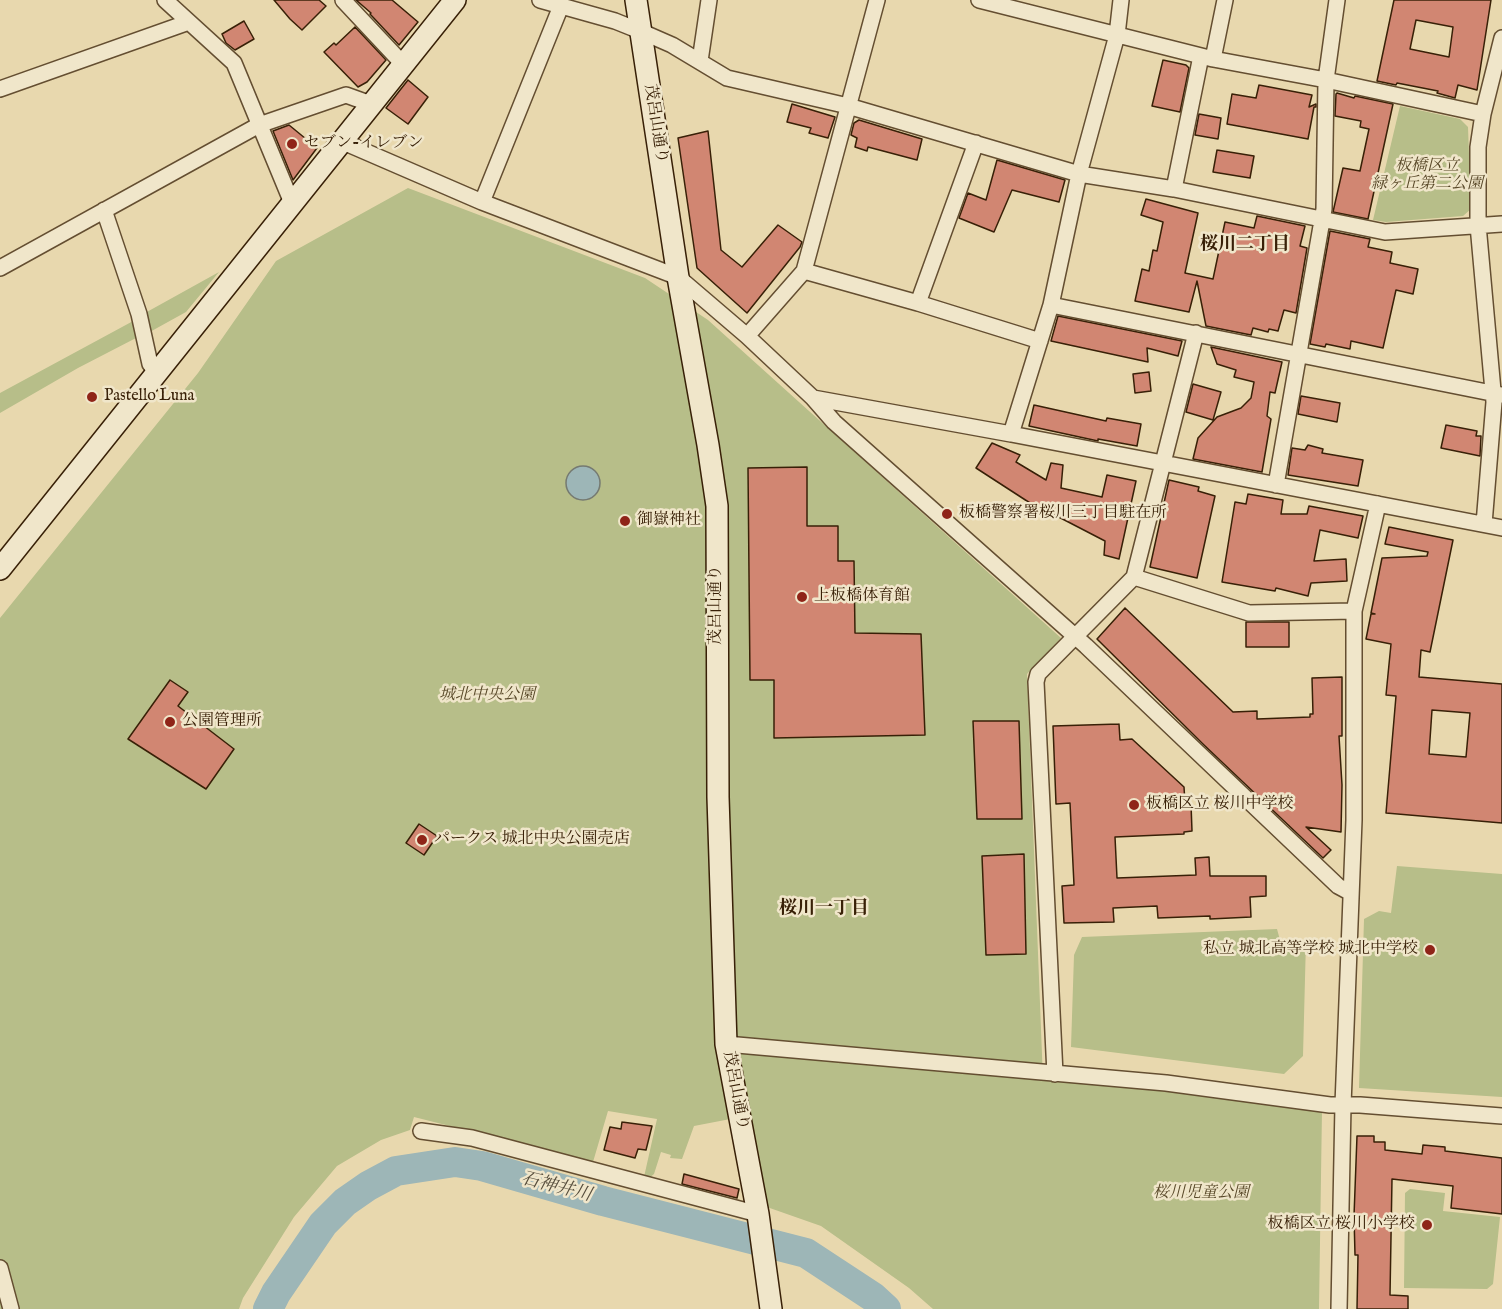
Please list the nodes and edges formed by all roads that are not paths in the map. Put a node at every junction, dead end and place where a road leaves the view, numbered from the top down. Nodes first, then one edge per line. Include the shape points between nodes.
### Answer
1 (165, 0) edge
2 (343, 0) edge
3 (455, 0) edge
4 (540, 0) edge
5 (636, 0) edge
6 (709, 0) edge
7 (877, 0) edge
8 (978, 0) edge
9 (1121, 0) edge
10 (1225, 0) edge
11 (1337, 0) edge
12 (561, 6) junction
13 (189, 22) junction
14 (640, 31) junction
15 (1117, 35) junction
16 (1502, 38) edge
17 (1207, 57) junction
18 (700, 61) junction
19 (403, 64) junction
20 (1497, 75) edge
21 (1326, 80) junction
22 (0, 89) edge
23 (371, 104) junction
24 (848, 106) junction
25 (1483, 114) junction
26 (258, 125) junction
27 (341, 141) junction
28 (976, 143) junction
29 (1079, 174) junction
30 (1174, 189) junction
31 (482, 202) junction
32 (291, 203) junction
33 (104, 210) junction
34 (1322, 219) junction
35 (1502, 224) edge
36 (1478, 225) junction
37 (0, 268) edge
38 (804, 271) junction
39 (678, 277) junction
40 (918, 303) junction
41 (1051, 305) junction
42 (1196, 333) junction
43 (747, 336) junction
44 (1040, 341) junction
45 (1298, 354) junction
46 (157, 373) junction
47 (1498, 394) edge
48 (813, 398) junction
49 (1011, 434) junction
50 (1162, 463) junction
51 (1276, 485) junction
52 (1377, 504) junction
53 (1484, 524) junction
54 (1502, 528) edge
55 (0, 569) edge
56 (1134, 577) junction
57 (1354, 611) junction
58 (1076, 637) junction
59 (1351, 893) junction
60 (726, 1044) junction
61 (1054, 1074) junction
62 (1343, 1105) junction
63 (1502, 1116) edge
64 (421, 1131) dead end
65 (758, 1214) junction
66 (0, 1268) edge
67 (11, 1309) edge
68 (771, 1309) edge
69 (1340, 1309) edge

1 - 13 street
2 - 19 street
3 - 19 street
4 - 12 street
5 - 14 street, 茂呂山通り
6 - 18 street
7 - 24 street
8 - 15 street
9 - 15 street
10 - 17 street
11 - 21 street
12 - 14 street
12 - 31 street
13 - 22 street
13 - 26 street via 234,63
14 - 18 street
14 - 39 street, 茂呂山通り
15 - 17 street
15 - 29 street
16 - 20 street
17 - 21 street
17 - 30 street
18 - 24 street via 727,78
19 - 23 street
20 - 25 street
21 - 25 street
21 - 34 street
23 - 26 street via 346,95
23 - 27 street
24 - 28 street
24 - 38 street
25 - 36 street via 1478,147
26 - 32 street
26 - 33 street
27 - 31 street
27 - 32 street
28 - 29 street
28 - 40 street
29 - 30 street
29 - 41 street
30 - 34 street
31 - 39 street
32 - 46 street
33 - 37 street
33 - 46 street via 139,314 150,364
34 - 36 street via 1385,232
34 - 45 street
35 - 36 street
36 - 47 street
38 - 40 street
38 - 43 street
39 - 43 street
39 - 60 street, 茂呂山通り via 717,506 718,797
40 - 44 street
41 - 42 street
41 - 44 street
42 - 45 street
42 - 50 street
43 - 48 street
44 - 49 street
45 - 47 street
45 - 51 street
46 - 55 street
47 - 53 street
48 - 49 street
48 - 58 street via 834,422
49 - 50 street
50 - 51 street
50 - 56 street
51 - 52 street
52 - 53 street
52 - 57 street
53 - 54 street
56 - 57 street via 1249,613
56 - 58 street
57 - 59 street
58 - 59 street via 1338,886
58 - 61 street via 1038,674 1036,682
59 - 62 street
60 - 61 street
60 - 65 street, 茂呂山通り
61 - 62 street
62 - 63 street
62 - 69 street
64 - 65 street via 472,1138
65 - 68 street, 茂呂山通り
66 - 67 street

